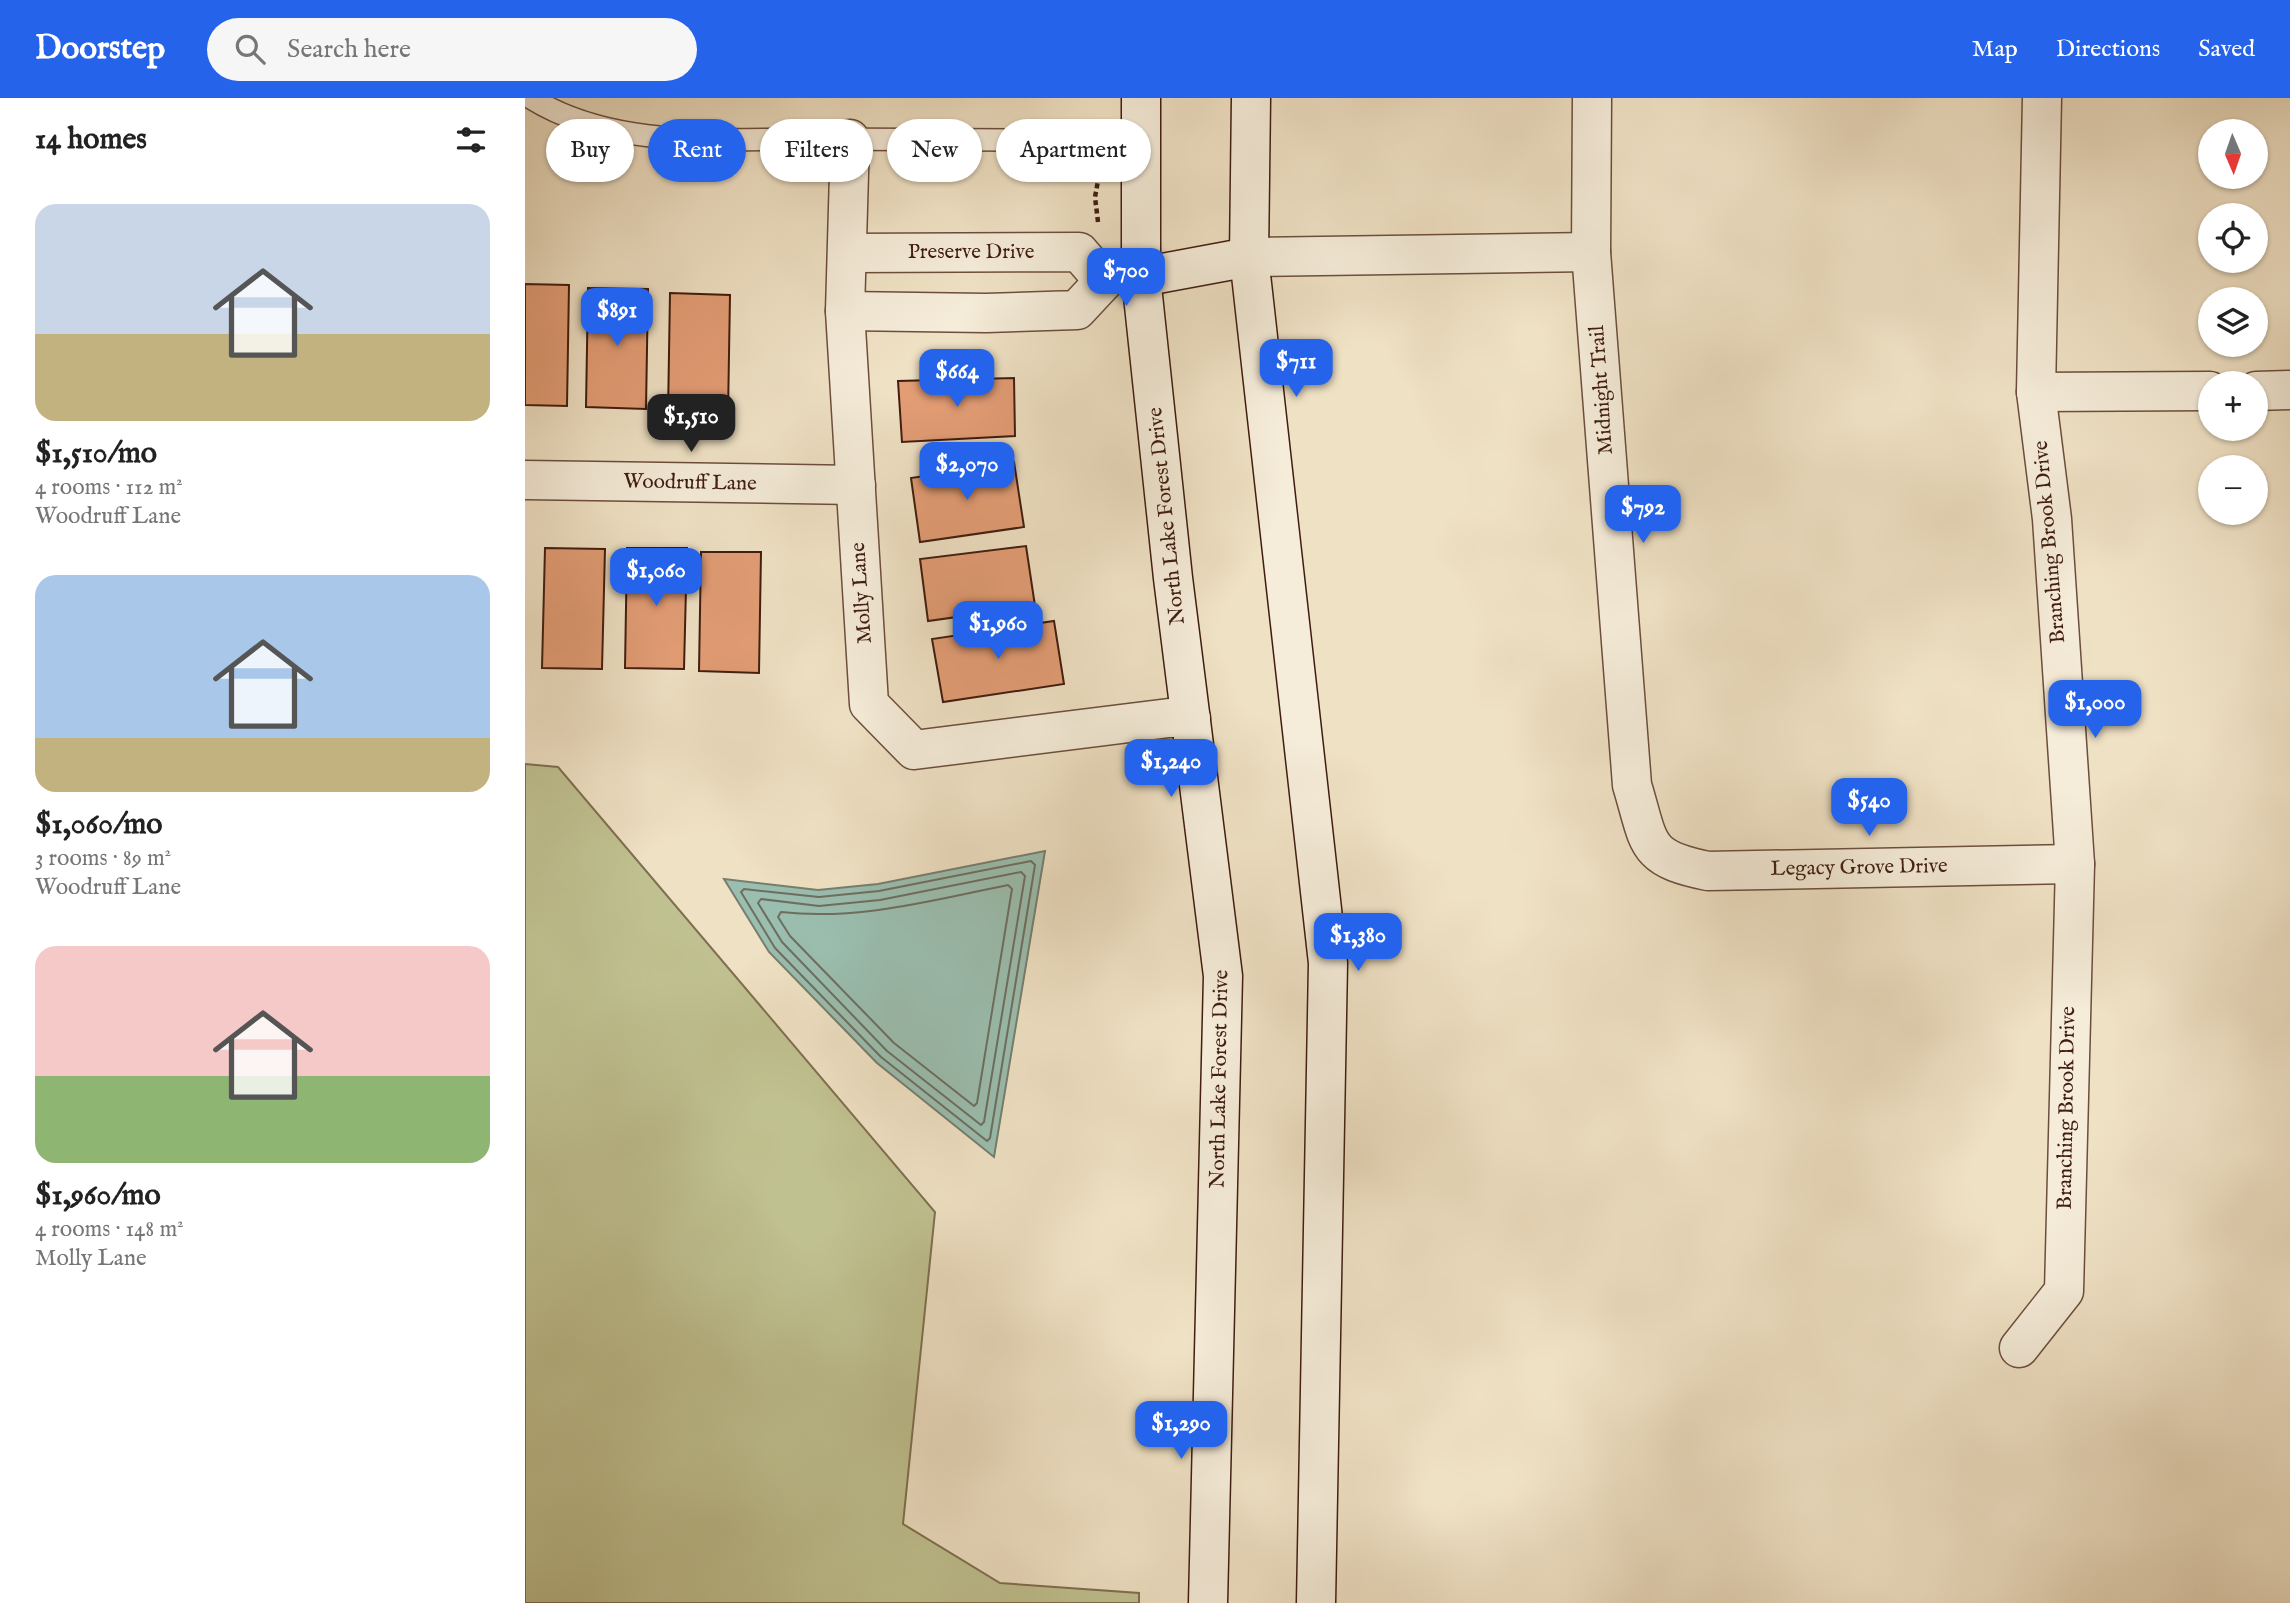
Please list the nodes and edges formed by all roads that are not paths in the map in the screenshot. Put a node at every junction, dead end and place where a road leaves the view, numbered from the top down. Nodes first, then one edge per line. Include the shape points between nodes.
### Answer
1 (531, 98) edge
2 (1141, 98) edge
3 (1251, 98) edge
4 (1592, 98) edge
5 (2042, 98) edge
6 (760, 139) edge
7 (873, 139) edge
8 (996, 140) edge
9 (849, 182) edge
10 (1591, 251) junction
11 (848, 253) junction
12 (1249, 257) junction
13 (1122, 279) junction
14 (845, 311) junction
15 (2268, 390) edge
16 (2290, 390) edge
17 (2198, 391) edge
18 (2036, 392) junction
19 (525, 480) edge
20 (856, 485) junction
21 (1191, 718) junction
22 (1651, 846) joint
23 (2075, 864) junction
24 (2019, 1348) dead end
25 (1207, 1603) edge
26 (1315, 1603) edge

1 - 6 lane via 586,125 677,139
2 - 13 street, North Lake Forest Drive
3 - 12 street
4 - 10 street, Midnight Trail
5 - 18 street, Branching Brook Drive
7 - 8 lane
9 - 11 street, Molly Lane
10 - 12 street
10 - 22 street, Midnight Trail via 1632,785
11 - 13 street, Preserve Drive via 1079,252
11 - 14 street, Molly Lane
12 - 13 street
12 - 26 street via 1328,963
13 - 14 street via 1077,310
13 - 21 street, North Lake Forest Drive
14 - 20 street, Molly Lane
15 - 16 street
17 - 18 street
18 - 23 street, Branching Brook Drive via 2052,519
19 - 20 street, Woodruff Lane
20 - 21 street, Molly Lane via 869,704 914,750
21 - 25 street, North Lake Forest Drive via 1223,976
22 - 23 street, Legacy Grove Drive via 1674,864 1708,871
23 - 24 street, Branching Brook Drive via 2064,1291

